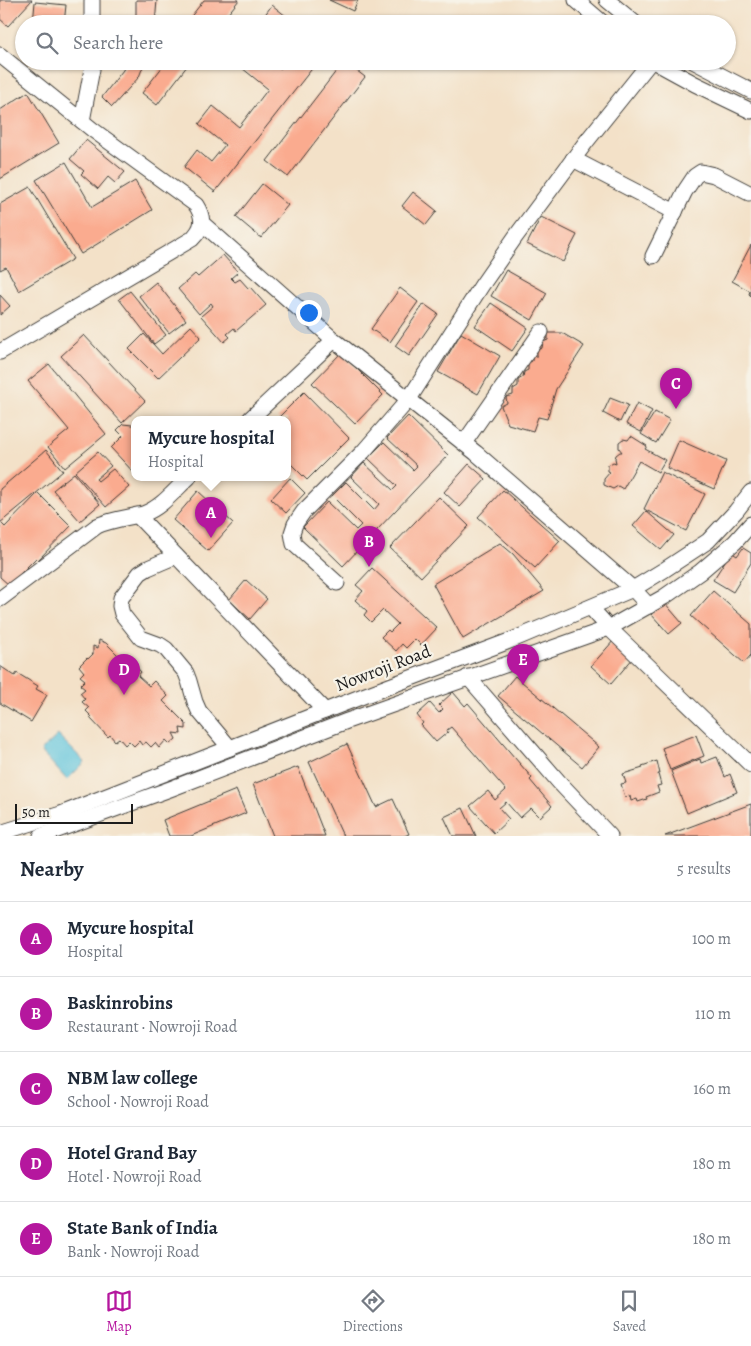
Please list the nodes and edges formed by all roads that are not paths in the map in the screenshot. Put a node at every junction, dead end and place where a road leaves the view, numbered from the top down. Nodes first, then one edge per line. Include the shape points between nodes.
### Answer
1 (92, 0) edge
2 (576, 0) edge
3 (607, 0) edge
4 (92, 15) edge
5 (594, 15) edge
6 (625, 15) edge
7 (0, 55) edge
8 (15, 67) edge
9 (19, 70) edge
10 (92, 70) edge
11 (644, 70) edge
12 (668, 70) edge
13 (711, 70) edge
14 (751, 91) edge
15 (751, 111) edge
16 (82, 121) junction
17 (574, 159) junction
18 (749, 193) dead end
19 (675, 212) junction
20 (202, 223) junction
21 (653, 256) dead end
22 (540, 332) dead end
23 (334, 340) junction
24 (0, 352) edge
25 (409, 399) junction
26 (253, 416) edge
27 (464, 443) junction
28 (185, 481) edge
29 (751, 492) edge
30 (137, 515) junction
31 (751, 524) edge
32 (176, 556) junction
33 (337, 583) dead end
34 (633, 589) junction
35 (0, 599) edge
36 (649, 606) junction
37 (591, 608) junction
38 (609, 628) junction
39 (468, 677) junction
40 (325, 711) junction
41 (230, 748) junction
42 (751, 765) edge
43 (66, 826) edge
44 (0, 833) edge
45 (41, 836) edge
46 (610, 836) edge

1 - 4 street
2 - 5 street
3 - 6 street
7 - 8 street
9 - 16 street
10 - 16 street
11 - 17 street
12 - 15 street
13 - 14 street
16 - 20 street via 196,205
17 - 19 street
17 - 25 street via 482,285
18 - 19 street via 714,174 701,172 695,176
19 - 21 street
20 - 23 street
20 - 24 street via 192,239
22 - 27 street
23 - 25 street
23 - 26 street
25 - 27 street
25 - 33 street via 294,524 294,544
27 - 34 street
28 - 30 street via 156,508
29 - 34 street, Nowroji Road via 708,541
30 - 32 street
30 - 35 street via 97,526
31 - 36 street, Nowroji Road via 700,572
32 - 40 street
32 - 41 street via 140,573 121,598 122,614 141,638 166,649 186,673 199,711
34 - 36 street
34 - 37 street, Nowroji Road
36 - 38 street, Nowroji Road
37 - 38 street
37 - 40 street, Nowroji Road
38 - 39 street, Nowroji Road
38 - 42 street
39 - 43 street, Nowroji Road
39 - 46 street
40 - 41 street, Nowroji Road
41 - 43 street, Nowroji Road
43 - 44 street, Nowroji Road
43 - 45 street, Nowroji Road

